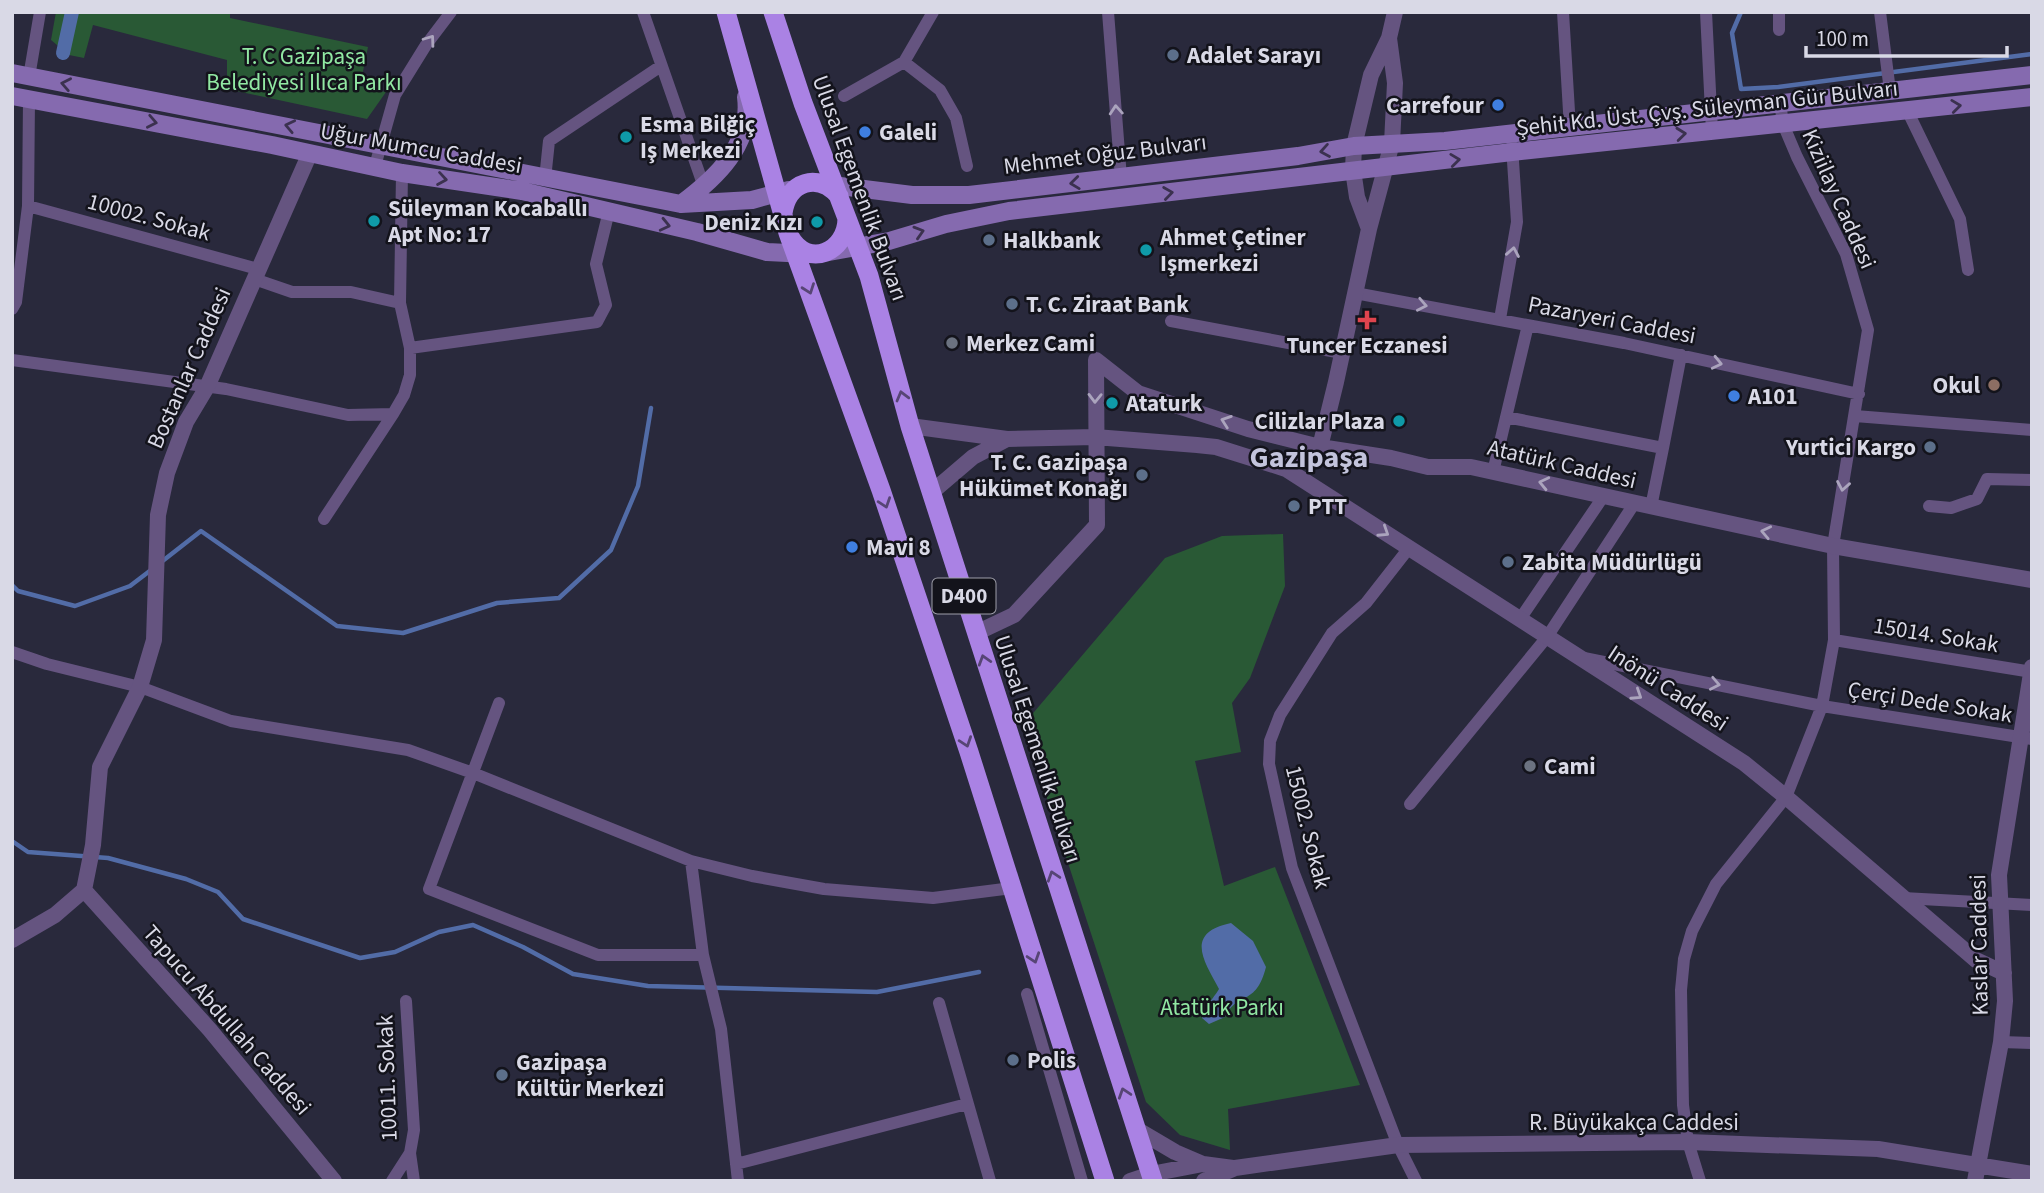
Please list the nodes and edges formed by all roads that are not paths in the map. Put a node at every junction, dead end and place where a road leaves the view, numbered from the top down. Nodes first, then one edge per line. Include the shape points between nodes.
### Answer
1 (40, 12) edge
2 (643, 12) edge
3 (726, 12) edge
4 (773, 12) edge
5 (933, 12) edge
6 (1108, 12) edge
7 (1395, 12) edge
8 (1563, 12) edge
9 (1706, 12) edge
10 (1779, 12) edge
11 (1880, 12) edge
12 (444, 15) edge
13 (1779, 30) dead end
14 (1388, 38) junction
15 (741, 62) junction
16 (904, 62) junction
17 (661, 66) junction
18 (21, 75) edge
19 (2032, 75) edge
20 (1890, 87) junction
21 (844, 96) dead end
22 (2032, 97) edge
23 (21, 98) edge
24 (1780, 103) junction
25 (1711, 110) junction
26 (1908, 112) junction
27 (1783, 124) junction
28 (1570, 128) junction
29 (1712, 131) junction
30 (1392, 143) junction
31 (1511, 143) junction
32 (380, 145) junction
33 (1354, 146) junction
34 (310, 153) junction
35 (375, 166) junction
36 (967, 166) dead end
37 (1387, 167) junction
38 (1353, 170) junction
39 (402, 173) junction
40 (1121, 178) junction
41 (545, 179) junction
42 (704, 187) junction
43 (833, 189) junction
44 (786, 191) junction
45 (681, 204) junction
46 (28, 206) junction
47 (609, 211) junction
48 (847, 218) junction
49 (1369, 229) junction
50 (788, 233) junction
51 (859, 246) junction
52 (824, 253) junction
53 (796, 254) junction
54 (1968, 270) dead end
55 (256, 274) junction
56 (1355, 293) junction
57 (400, 303) junction
58 (12, 309) edge
59 (1500, 319) junction
60 (1171, 321) dead end
61 (1528, 325) junction
62 (411, 348) junction
63 (1342, 353) junction
64 (1681, 355) junction
65 (12, 360) edge
66 (207, 387) junction
67 (1859, 394) junction
68 (393, 414) junction
69 (1856, 416) junction
70 (1506, 417) junction
71 (910, 426) junction
72 (2032, 430) edge
73 (1095, 437) junction
74 (1007, 439) junction
75 (1320, 447) junction
76 (1663, 447) junction
77 (1286, 469) junction
78 (1493, 472) junction
79 (2032, 480) edge
80 (932, 492) junction
81 (1603, 497) junction
82 (1634, 504) junction
83 (1929, 506) dead end
84 (1651, 507) junction
85 (324, 519) dead end
86 (1833, 546) junction
87 (1409, 548) junction
88 (2032, 579) edge
89 (1520, 620) junction
90 (976, 633) junction
91 (1547, 637) junction
92 (1834, 640) junction
93 (12, 652) edge
94 (1577, 656) junction
95 (2031, 670) edge
96 (140, 687) junction
97 (499, 703) dead end
98 (1822, 706) junction
99 (2026, 738) edge
100 (473, 773) junction
101 (1786, 797) junction
102 (1410, 804) dead end
103 (691, 861) junction
104 (1012, 888) junction
105 (84, 890) junction
106 (1902, 898) junction
107 (1999, 905) junction
108 (2032, 905) edge
109 (12, 940) edge
110 (702, 955) junction
111 (2004, 973) junction
112 (1027, 995) dead end
113 (406, 1001) dead end
114 (939, 1003) dead end
115 (2001, 1042) junction
116 (2032, 1043) edge
117 (967, 1104) junction
118 (1136, 1129) junction
119 (1688, 1142) junction
120 (1398, 1145) junction
121 (411, 1153) junction
122 (736, 1164) junction
123 (1203, 1164) junction
124 (1235, 1168) junction
125 (1975, 1174) edge
126 (2032, 1174) edge
127 (1152, 1177) edge
128 (334, 1181) edge
129 (392, 1181) edge
130 (414, 1181) edge
131 (738, 1181) edge
132 (990, 1181) edge
133 (1082, 1181) edge
134 (1105, 1181) edge
135 (1130, 1181) edge
136 (1204, 1181) edge
137 (1416, 1181) edge
138 (1700, 1181) edge

1 - 18 street
2 - 17 street
3 - 15 highway, D400
4 - 43 highway, Ulusal Egemenlik Bulvarı / D400
5 - 16 street
40 -> 6 street
7 - 14 street
8 - 28 street
9 - 25 street
10 - 13 street
11 - 20 street
32 -> 12 street via 395,94
14 - 30 street via 1395,83
14 - 33 street via 1371,75
15 - 42 main road via 747,119 730,158
15 - 44 highway, D400
16 - 21 street
16 - 36 street via 940,90 956,117
17 - 41 street via 549,141
17 - 42 street
32 -> 18 main road, Uğur Mumcu Caddesi
19 - 20 main road, Şehit Kd. Üst. Çvş. Süleyman Gür Bulvarı
20 - 24 main road, Şehit Kd. Üst. Çvş. Süleyman Gür Bulvarı
26 -> 22 main road, Şehit Kd. Üst. Çvş. Süleyman Gür Bulvarı
23 -> 34 main road, Uğur Mumcu Caddesi
23 - 46 street
24 - 25 main road, Şehit Kd. Üst. Çvş. Süleyman Gür Bulvarı
24 - 27 street, Kiziilay Caddesi
25 - 28 main road, Şehit Kd. Üst. Çvş. Süleyman Gür Bulvarı
25 - 29 street
26 - 27 main road, Şehit Kd. Üst. Çvş. Süleyman Gür Bulvarı
26 - 54 street via 1960,219
27 - 29 main road, Şehit Kd. Üst. Çvş. Süleyman Gür Bulvarı
27 - 67 street, Kiziilay Caddesi via 1846,254 1868,330
28 - 31 main road, Şehit Kd. Üst. Çvş. Süleyman Gür Bulvarı
31 -> 29 main road, Şehit Kd. Üst. Çvş. Süleyman Gür Bulvarı
30 - 31 main road, Şehit Kd. Üst. Çvş. Süleyman Gür Bulvarı
30 - 33 main road, Mehmet Oğuz Bulvarı
30 - 37 street
37 -> 31 main road, Şehit Kd. Üst. Çvş. Süleyman Gür Bulvarı
59 -> 31 street via 1517,222
32 - 35 street
32 - 41 main road, Uğur Mumcu Caddesi
33 - 38 street
33 -> 40 main road, Mehmet Oğuz Bulvarı
34 - 35 main road, Uğur Mumcu Caddesi
34 - 55 street, Bostanlar Caddesi
35 - 39 main road, Uğur Mumcu Caddesi
37 - 38 main road, Mehmet Oğuz Bulvarı
37 - 49 street
38 - 49 street
51 -> 38 main road, Mehmet Oğuz Bulvarı via 1009,211
39 -> 47 main road, Uğur Mumcu Caddesi via 522,191
39 - 57 street
40 -> 43 main road, Mehmet Oğuz Bulvarı via 970,195
41 - 45 main road, Uğur Mumcu Caddesi
42 - 45 main road
43 - 44 highway via 804,184
43 - 48 highway, Ulusal Egemenlik Bulvarı / D400
44 - 45 main road, Uğur Mumcu Caddesi via 751,200
44 - 50 highway, D400 via 783,213
46 - 55 street, 10002. Sokak
46 - 58 street
47 -> 53 main road, Uğur Mumcu Caddesi via 767,252
47 - 62 street via 596,264 606,305 597,322
48 - 51 highway, Ulusal Egemenlik Bulvarı / D400
48 - 52 highway via 844,238
49 - 56 street
50 - 52 highway via 800,248
50 - 53 highway, D400
51 - 52 main road, Mehmet Oğuz Bulvarı
71 -> 51 highway, Ulusal Egemenlik Bulvarı / D400
52 - 53 main road, Uğur Mumcu Caddesi
53 -> 104 highway, D400 via 881,490
55 - 57 street, 10002. Sokak via 292,292 351,292
55 - 66 street, Bostanlar Caddesi
56 -> 59 street, Pazaryeri Caddesi
56 - 63 street
57 - 62 street
59 - 61 street, Pazaryeri Caddesi
60 - 63 street
61 - 64 street, Pazaryeri Caddesi
61 - 70 street
62 - 68 street via 410,375
63 - 75 street
64 -> 67 street, Pazaryeri Caddesi
64 - 76 street
65 - 66 street
66 - 68 street via 348,415
66 - 96 street, Bostanlar Caddesi via 186,422 162,494 154,640
67 - 69 street, Kiziilay Caddesi
68 - 85 street
69 - 72 street
69 -> 86 street, Kiziilay Caddesi
70 - 76 street
70 - 78 street
71 - 74 street, Inönü Caddesi
71 - 80 highway, Ulusal Egemenlik Bulvarı / D400
73 - 74 street, Inönü Caddesi
75 -> 73 street, Atatürk Caddesi via 1138,393 1096,360
73 - 77 street, Inönü Caddesi via 1216,447
73 - 90 street via 1097,525 1014,615
74 - 80 street via 973,457
75 - 77 street via 1304,453
75 - 78 street, Atatürk Caddesi via 1427,467
76 - 84 street
77 -> 87 street, Inönü Caddesi
81 -> 78 street, Atatürk Caddesi
79 - 83 street via 1987,479 1977,499 1951,508
80 - 90 highway, Ulusal Egemenlik Bulvarı / D400
81 - 82 street, Atatürk Caddesi
81 - 89 street
82 - 84 street, Atatürk Caddesi
82 - 91 street
86 -> 84 street, Atatürk Caddesi
86 - 88 street, Atatürk Caddesi
86 - 92 street, Kiziilay Caddesi
87 - 89 street, Inönü Caddesi
87 - 120 street, 15002. Sokak via 1366,603 1332,633 1280,716 1270,741 1269,764 1292,868
89 - 91 street, Inönü Caddesi
118 -> 90 highway, Ulusal Egemenlik Bulvarı / D400
91 - 94 street, Inönü Caddesi
91 - 102 street
92 - 95 street, 15014. Sokak
92 - 98 street, Kiziilay Caddesi
93 - 96 street
94 -> 98 street, Çerçi Dede Sokak
94 -> 101 street, Inönü Caddesi via 1744,763
95 - 99 street, Kaslar Caddesi
96 - 100 street via 231,721 408,750
96 - 105 street, Bostanlar Caddesi via 100,767
97 - 100 street
98 - 99 street, Çerçi Dede Sokak
98 - 101 street, Kiziilay Caddesi
99 - 107 street, Kaslar Caddesi via 1999,875
100 - 103 street
100 - 110 street via 429,889 598,955
101 - 106 street, Inönü Caddesi
101 - 119 street, Kiziilay Caddesi via 1716,884 1692,931 1684,959 1681,1065
103 - 104 street via 824,889 906,896 933,898
103 - 110 street
104 -> 134 highway, D400
105 - 109 street via 55,915
105 - 128 street, Tapucu Abdullah Caddesi via 209,1030
106 - 107 street
106 - 111 street, Inönü Caddesi via 1976,960
107 - 108 street
107 - 111 street, Kaslar Caddesi
110 - 122 street via 719,1022
111 - 115 street, Kaslar Caddesi
112 - 133 street
113 - 121 street, 10011. Sokak via 414,1129
114 - 117 street
115 - 116 street
115 - 125 street, Kaslar Caddesi
117 - 122 street
117 - 132 street
118 - 123 street
118 - 127 highway, Ulusal Egemenlik Bulvarı / D400
119 - 120 street, R. Büyükakça Caddesi
119 - 125 street, R. Büyükakça Caddesi via 1878,1149
119 - 138 street, Kiziilay Caddesi
120 - 124 street, R. Büyükakça Caddesi
120 - 137 street, 15002. Sokak
121 - 129 street, 10011. Sokak
121 - 130 street, 10011. Sokak
122 - 131 street
123 - 124 street, R. Büyükakça Caddesi
123 - 127 street, R. Büyükakça Caddesi
124 - 136 street, R. Büyükakça Caddesi
125 - 126 street, R. Büyükakça Caddesi
127 - 135 street, R. Büyükakça Caddesi

